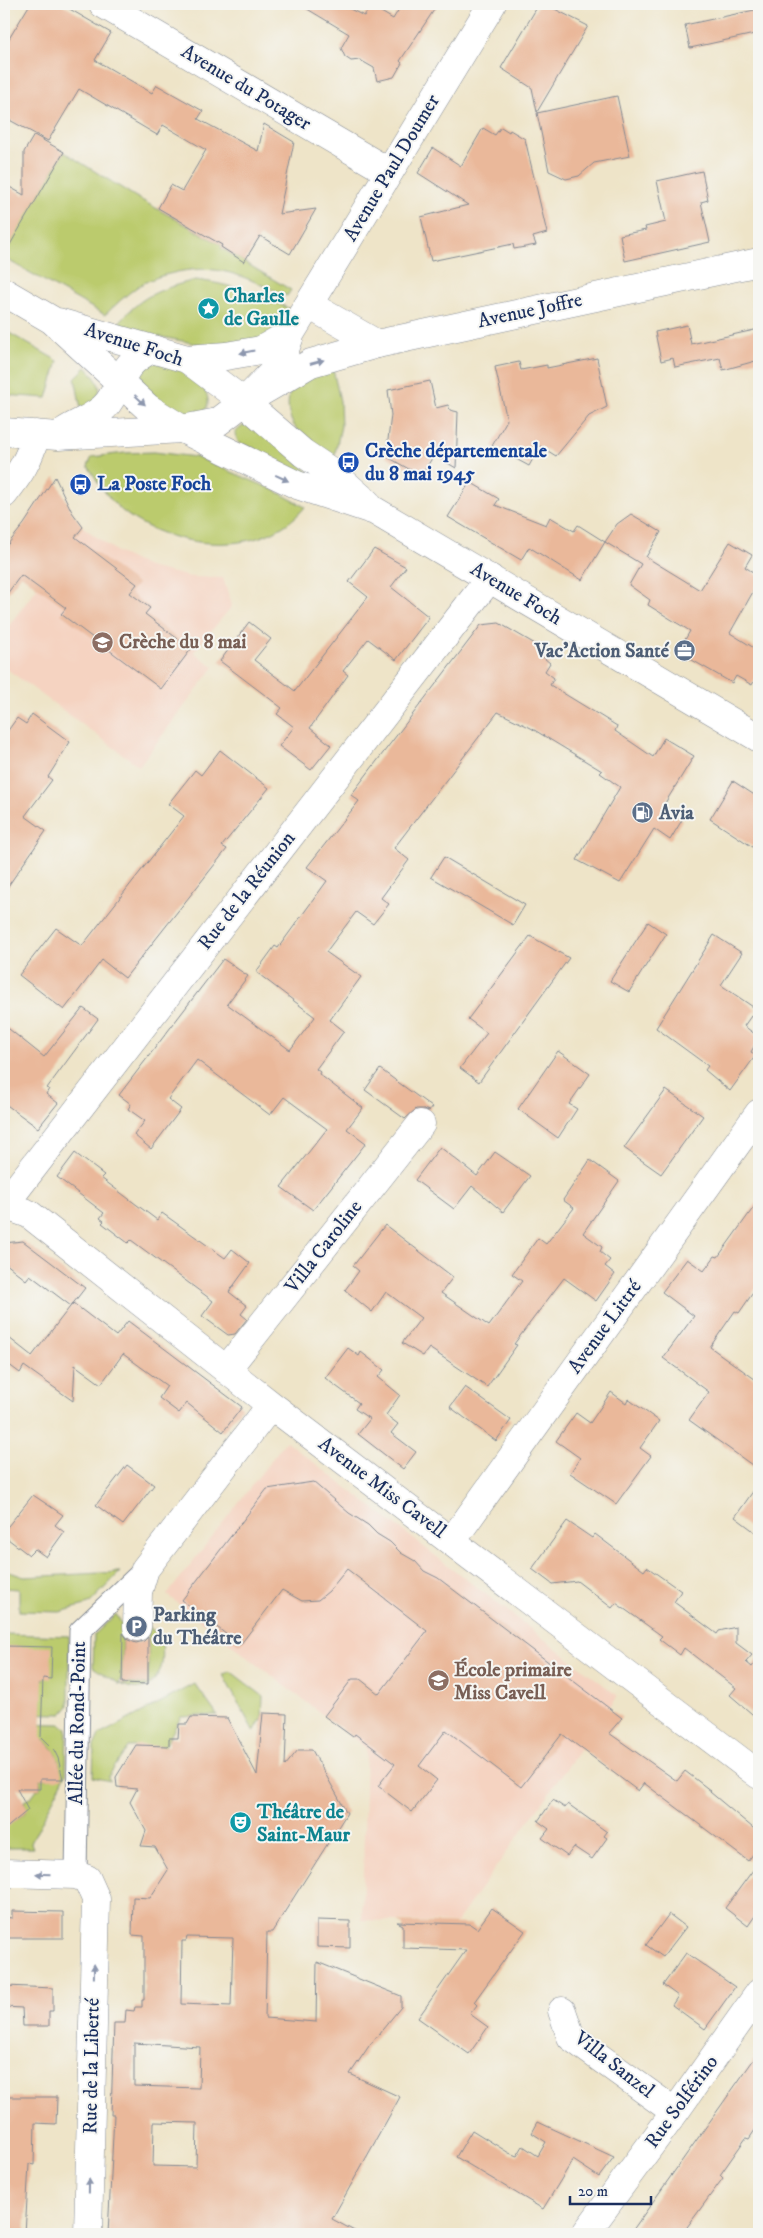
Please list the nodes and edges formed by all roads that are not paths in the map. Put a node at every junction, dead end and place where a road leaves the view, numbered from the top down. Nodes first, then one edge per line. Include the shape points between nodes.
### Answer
1 (103, 4) edge
2 (492, 4) edge
3 (389, 172) junction
4 (759, 262) edge
5 (4, 292) edge
6 (309, 305) junction
7 (52, 320) junction
8 (291, 332) junction
9 (377, 344) junction
10 (152, 349) junction
11 (187, 359) junction
12 (120, 382) junction
13 (244, 402) junction
14 (182, 429) junction
15 (4, 432) edge
16 (47, 435) junction
17 (4, 494) edge
18 (375, 511) junction
19 (490, 578) junction
20 (759, 738) edge
21 (759, 1113) edge
22 (421, 1124) dead end
23 (4, 1204) edge
24 (226, 1370) junction
25 (271, 1404) junction
26 (452, 1541) junction
27 (145, 1569) junction
28 (137, 1627) dead end
29 (759, 1775) edge
30 (4, 1873) edge
31 (76, 1875) junction
32 (759, 1993) edge
33 (562, 2011) dead end
34 (675, 2112) junction
35 (88, 2234) edge
36 (586, 2234) edge

1 - 3 street, Avenue du Potager
2 - 3 street, Avenue Paul Doumer
3 - 6 street, Avenue Paul Doumer
4 - 9 street, Avenue Joffre
5 - 7 street, Avenue Foch
6 - 8 street, Avenue Paul Doumer
6 - 9 street
7 - 10 street, Avenue Foch
7 - 12 street, Avenue Foch
8 -> 11 street via 261,350
8 - 13 street via 279,366
13 -> 9 street, Avenue Joffre via 311,363
10 - 11 street, Avenue Foch
10 - 12 street via 130,363
11 - 13 street, Avenue Foch
12 -> 14 street, Avenue Foch via 148,408
12 - 16 street via 107,404 93,417
13 - 14 street via 218,422
13 - 18 street, Avenue Foch via 303,453 334,473
14 - 16 street
14 -> 18 street, Avenue Foch via 297,484
15 - 16 street
16 - 17 street via 32,449 25,467
18 - 19 street, Avenue Foch
19 - 20 street, Avenue Foch
19 - 23 street, Rue de la Réunion
21 - 26 street, Avenue Littré
22 - 24 street, Villa Caroline
23 - 24 street, Avenue Miss Cavell via 28,1214
24 - 25 street, Avenue Miss Cavell
25 - 26 street, Avenue Miss Cavell
25 - 27 street, Allée du Rond-Point
26 - 29 street, Avenue Miss Cavell
27 - 28 street, Allée du Rond-Point via 138,1592
27 - 31 street, Allée du Rond-Point via 80,1631
31 -> 30 street
35 -> 31 street, Rue de la Liberté via 96,1899 86,1879
32 - 34 street, Rue Solférino
33 - 34 street, Villa Sanzel via 571,2037
34 - 36 street, Rue Solférino

